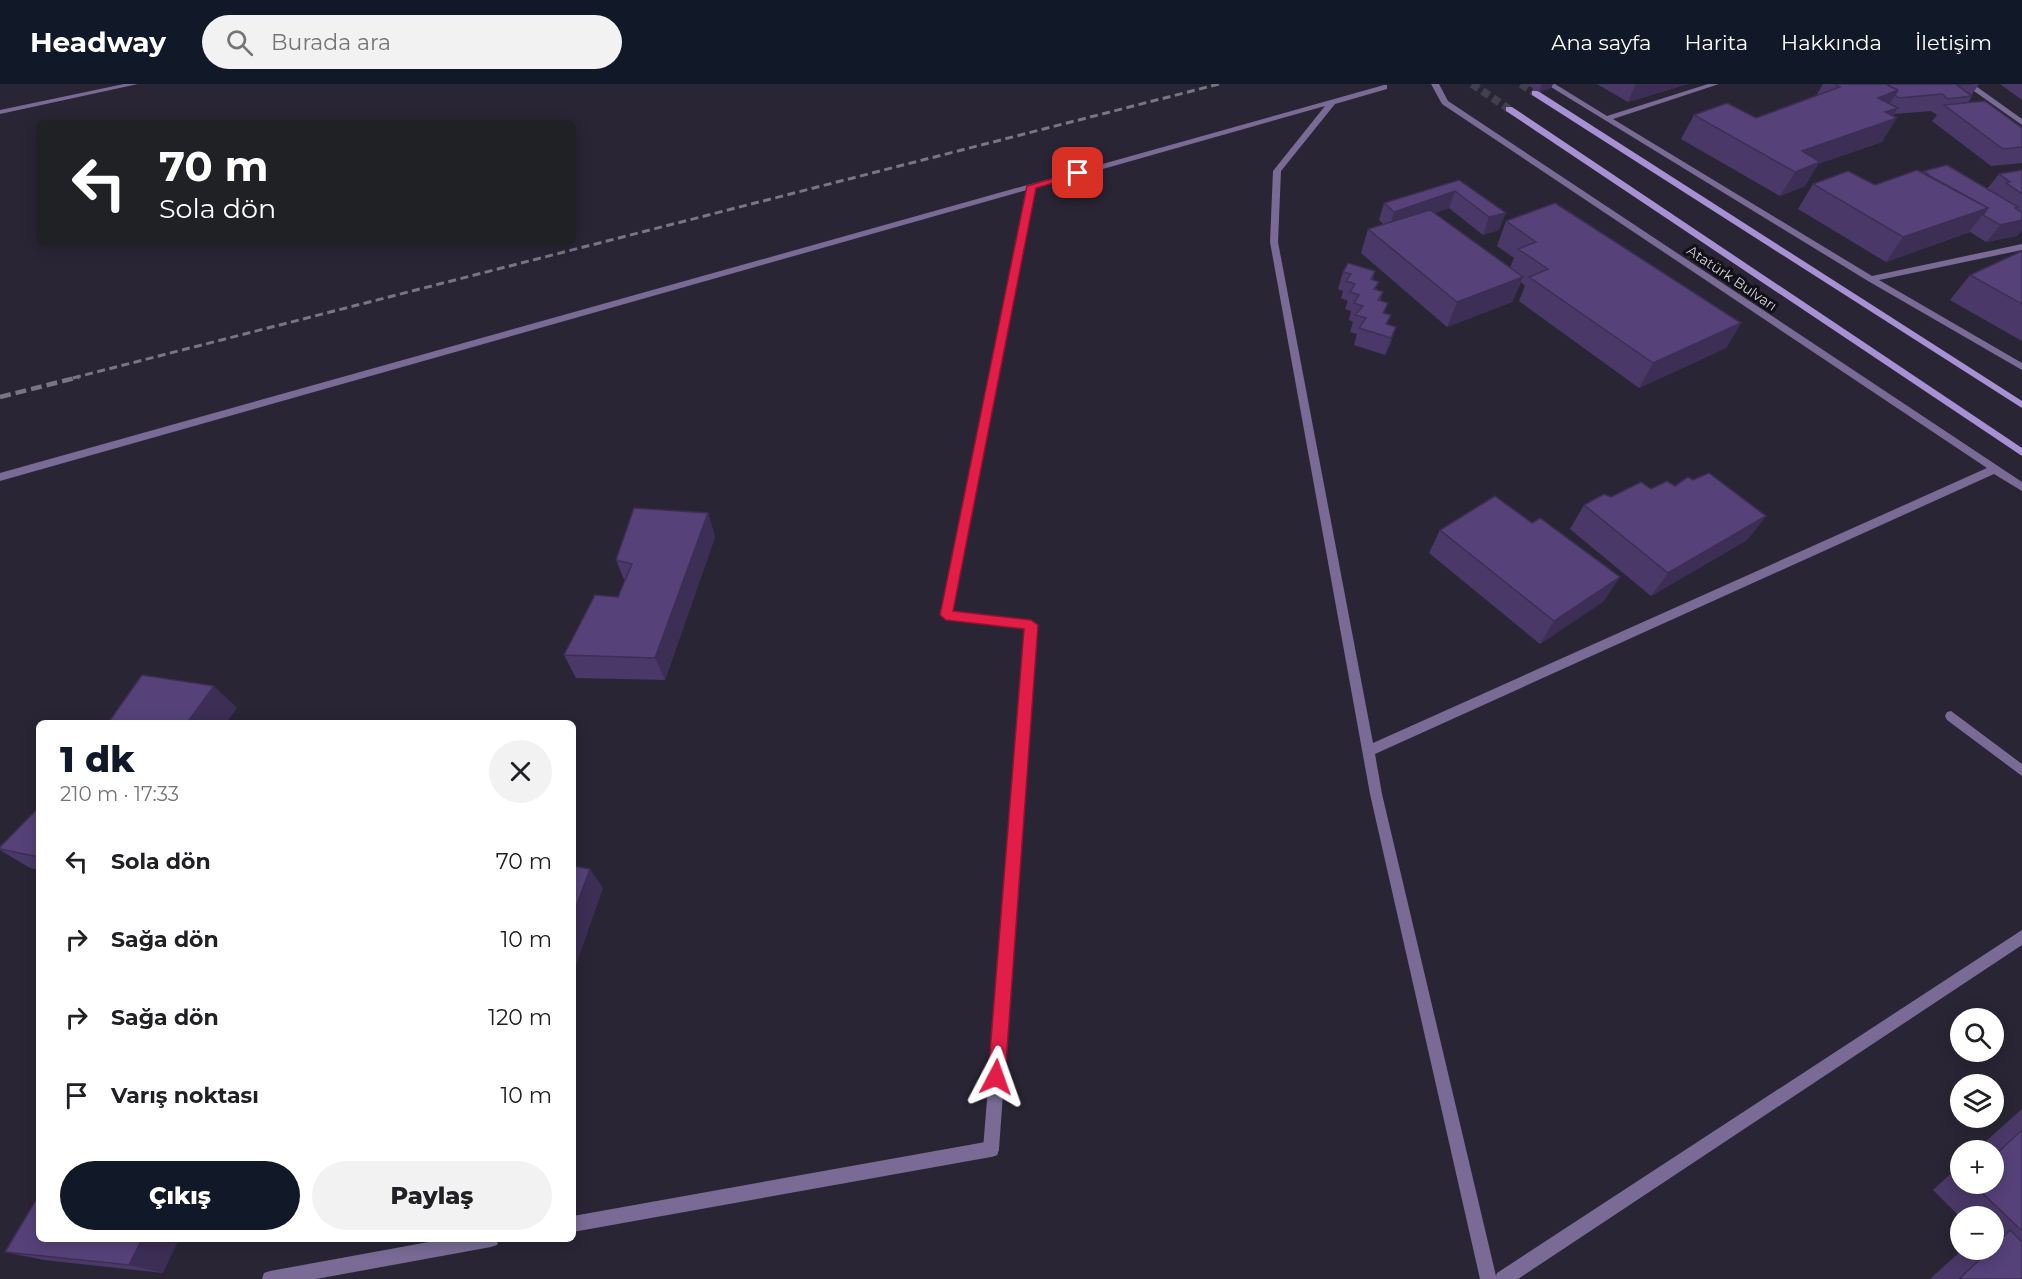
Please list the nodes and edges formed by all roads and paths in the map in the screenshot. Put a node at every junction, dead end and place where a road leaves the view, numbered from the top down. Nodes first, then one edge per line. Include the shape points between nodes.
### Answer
1 (134, 84) edge
2 (1435, 84) edge
3 (1550, 84) edge
4 (1715, 84) edge
5 (1968, 84) edge
6 (1384, 87) dead end
7 (1535, 93) tunnel mouth
8 (1332, 102) junction
9 (1509, 109) tunnel mouth
10 (0, 112) edge
11 (1608, 118) junction
12 (2022, 123) edge
13 (1032, 186) junction
14 (2022, 247) edge
15 (1871, 279) junction
16 (2022, 366) edge
17 (2022, 405) edge
18 (2022, 453) edge
19 (1995, 469) junction
20 (0, 477) edge
21 (2022, 487) edge
22 (1951, 716) dead end
23 (1368, 751) junction
24 (2022, 771) edge
25 (2022, 937) edge
26 (576, 1223) edge
27 (474, 1242) edge
28 (270, 1279) edge
29 (1488, 1279) edge
30 (1503, 1279) edge

1 - 10 street
2 - 19 street, Atatürk Bulvarı via 1445,102
3 - 11 street
4 - 11 street
5 - 12 street
6 - 8 street
7 - 17 main road
8 - 13 street
8 - 23 street via 1277,171 1274,242
9 - 18 main road, Atatürk Bulvarı
11 - 15 street
13 - 20 street
13 - 26 street via 946,615 1031,625 991,1149
14 - 15 street
15 - 16 street
19 - 21 street, Atatürk Bulvarı
19 - 23 street
22 - 24 street
23 - 29 street
25 - 30 street
27 - 28 street

